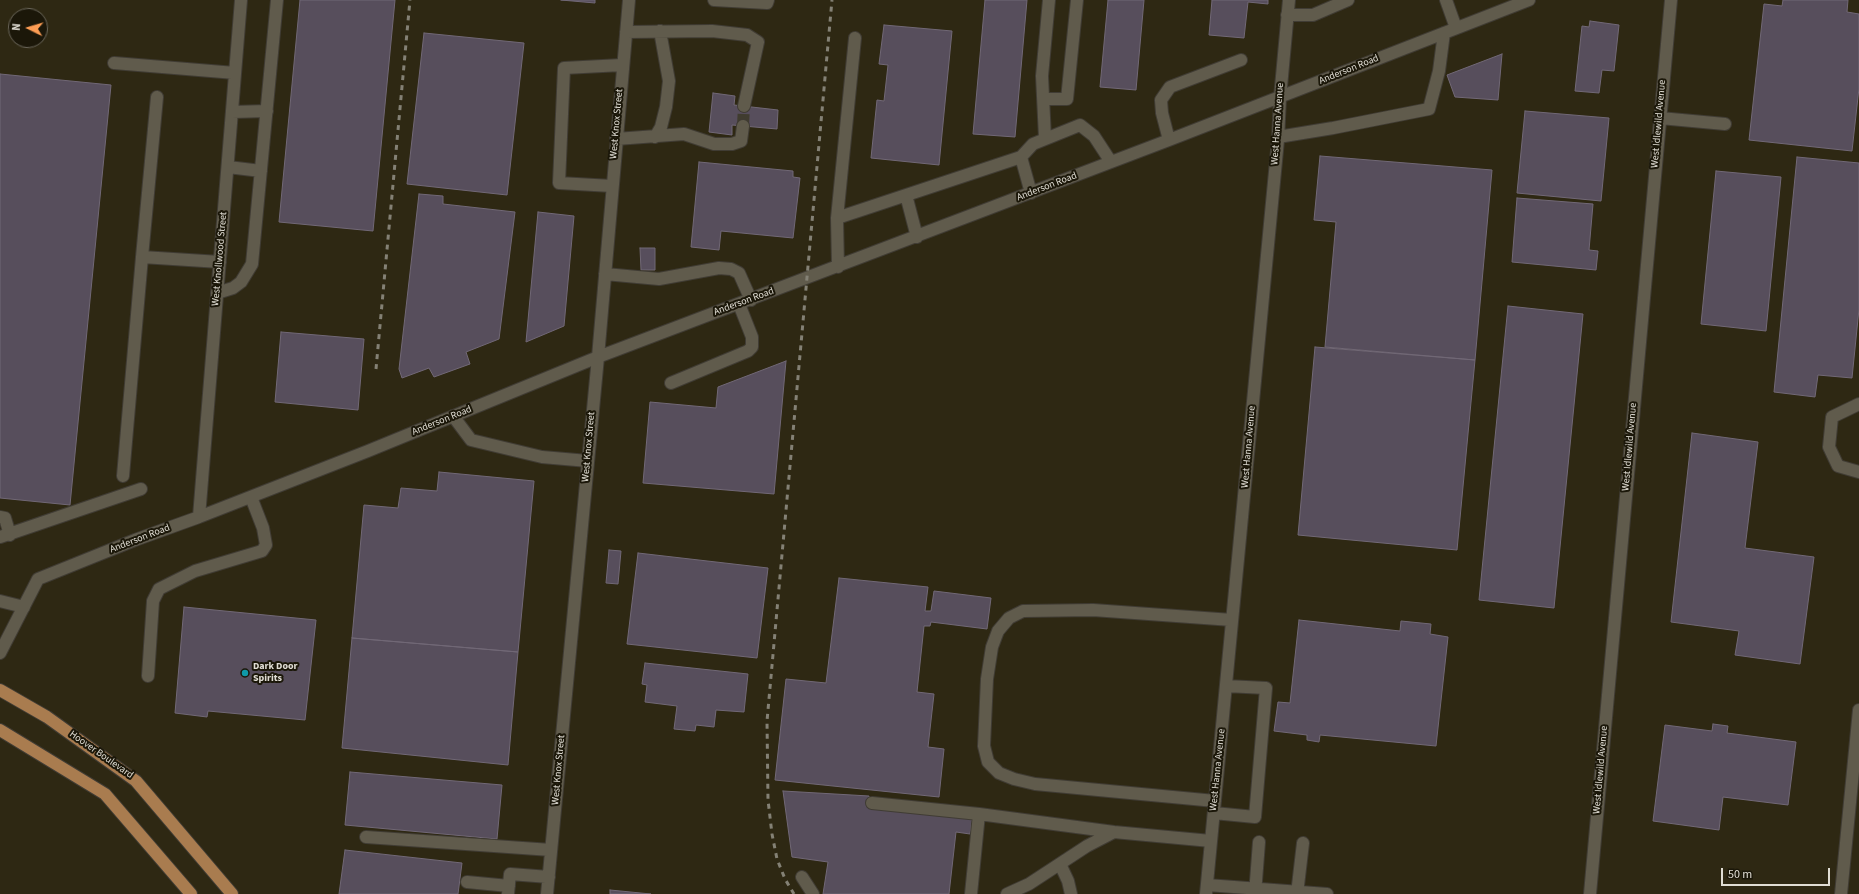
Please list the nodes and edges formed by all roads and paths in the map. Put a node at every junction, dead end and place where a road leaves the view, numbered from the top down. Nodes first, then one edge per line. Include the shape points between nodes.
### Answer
1 (241, 0) edge
2 (277, 0) edge
3 (629, 0) edge
4 (714, 0) edge
5 (768, 0) edge
6 (1049, 0) edge
7 (1077, 0) edge
8 (1289, 0) edge
9 (1348, 0) edge
10 (1446, 0) edge
11 (1529, 0) edge
12 (1671, 0) edge
13 (1322, 5) edge
14 (1287, 15) junction
15 (1456, 28) junction
16 (660, 31) junction
17 (626, 32) junction
18 (1444, 32) junction
19 (855, 38) dead end
20 (1241, 60) dead end
21 (114, 63) dead end
22 (622, 64) junction
23 (235, 73) junction
24 (158, 97) dead end
25 (1280, 98) junction
26 (1044, 99) junction
27 (744, 106) tunnel mouth
28 (267, 111) junction
29 (232, 112) junction
30 (1660, 118) junction
31 (1725, 124) dead end
32 (743, 126) tunnel mouth
33 (655, 137) junction
34 (1278, 137) junction
35 (1045, 138) junction
36 (616, 139) junction
37 (1169, 140) junction
38 (1021, 157) junction
39 (1111, 162) junction
40 (228, 167) junction
41 (261, 171) junction
42 (612, 186) junction
43 (1031, 193) junction
44 (906, 195) junction
45 (837, 218) junction
46 (917, 237) junction
47 (142, 257) junction
48 (220, 262) junction
49 (838, 267) junction
50 (605, 274) junction
51 (218, 293) junction
52 (745, 302) junction
53 (598, 357) junction
54 (671, 383) dead end
55 (1859, 404) edge
56 (453, 416) junction
57 (588, 461) junction
58 (1859, 472) edge
59 (123, 476) dead end
60 (141, 489) dead end
61 (251, 497) junction
62 (0, 517) edge
63 (199, 517) junction
64 (5, 536) edge
65 (0, 601) edge
66 (24, 607) junction
67 (1232, 620) junction
68 (0, 654) edge
69 (148, 676) dead end
70 (1226, 686) junction
71 (0, 690) edge
72 (1859, 710) edge
73 (0, 730) edge
74 (1215, 801) junction
75 (872, 803) dead end
76 (1214, 813) junction
77 (979, 814) junction
78 (1114, 832) junction
79 (366, 837) dead end
80 (1211, 840) junction
81 (1259, 842) dead end
82 (1302, 843) dead end
83 (551, 850) junction
84 (1060, 864) junction
85 (802, 877) dead end
86 (549, 878) junction
87 (467, 882) dead end
88 (508, 890) edge
89 (1206, 890) edge
90 (1255, 891) edge
91 (1297, 893) edge
92 (191, 894) edge
93 (232, 894) edge
94 (547, 894) edge
95 (813, 894) edge
96 (972, 894) edge
97 (1007, 894) edge
98 (1071, 894) edge
99 (1327, 894) edge
100 (1590, 894) edge
101 (1841, 894) edge

1 - 23 street, West Knollwood Street
2 - 28 street
3 - 17 street, West Knox Street
4 - 5 street via 767,3
6 - 26 street via 1042,76
7 - 26 street via 1067,99
8 - 14 street, West Hanna Avenue
9 - 13 street
10 - 15 street
11 - 15 street, Anderson Road
12 - 30 street, West Idlewild Avenue
13 - 14 street via 1313,15
14 - 25 street, West Hanna Avenue
15 - 18 street, Anderson Road
16 - 17 street
16 - 27 street via 712,31 747,36 758,42
16 - 33 street via 670,81 661,127
17 - 22 street, West Knox Street
18 - 25 street, Anderson Road
18 - 34 street via 1439,71 1429,109
19 - 45 street
20 - 37 street via 1170,87 1161,100
21 - 23 street
22 - 36 street, West Knox Street
22 - 42 street via 564,68 559,184
23 - 29 street, West Knollwood Street
24 - 47 street
25 - 34 street, West Hanna Avenue
25 - 37 street, Anderson Road
26 - 35 street
28 - 29 street
28 - 41 street
29 - 40 street, West Knollwood Street
30 - 31 street
30 - 100 street, West Idlewild Avenue
32 - 33 street via 741,141 732,144 714,144 684,134
33 - 36 street
34 - 67 street, West Hanna Avenue
35 - 38 street via 1033,144
35 - 39 street via 1080,124 1094,136
36 - 42 street, West Knox Street
37 - 39 street, Anderson Road
38 - 43 street
38 - 44 street
39 - 43 street, Anderson Road
40 - 41 street
40 - 48 street, West Knollwood Street
41 - 51 street via 252,264 241,282
42 - 50 street, West Knox Street
43 - 46 street, Anderson Road
44 - 45 street
44 - 46 street
45 - 49 street
46 - 49 street, Anderson Road
47 - 48 street
47 - 59 street
48 - 51 street, West Knollwood Street
49 - 52 street, Anderson Road
50 - 52 street via 659,279 719,268 731,269 739,273
50 - 53 street, West Knox Street
51 - 63 street, West Knollwood Street
52 - 53 street, Anderson Road
52 - 54 street via 752,347 748,351
53 - 56 street, Anderson Road
53 - 57 street, West Knox Street
55 - 58 street via 1832,417 1829,447 1838,466
56 - 57 street via 471,440 542,457
56 - 61 street, Anderson Road
57 - 83 street, West Knox Street
60 - 64 street
61 - 63 street, Anderson Road
61 - 69 street via 263,528 266,545 262,551 195,571 159,589 153,601
62 - 64 street via 5,518
63 - 66 street, Anderson Road via 38,579
65 - 66 street
66 - 68 street, Anderson Road
67 - 70 street, West Hanna Avenue
67 - 74 street via 1093,610 1023,610 1009,618 998,631 992,647 987,679 984,746 988,762 999,773 1035,784
70 - 74 street, West Hanna Avenue
70 - 76 street via 1266,688 1255,817
71 - 93 main road, Hoover Boulevard via 47,717 136,781
72 - 101 street
73 - 92 main road via 105,794
74 - 76 street, West Hanna Avenue
75 - 77 street
76 - 80 street, West Hanna Avenue
77 - 78 street
77 - 96 street
78 - 80 street
78 - 84 street
79 - 83 street
80 - 89 street, West Hanna Avenue
81 - 90 street
82 - 91 street
83 - 86 street, West Knox Street
84 - 97 street via 1029,884
84 - 98 street
85 - 95 street
86 - 88 street via 510,874
86 - 94 street, West Knox Street
87 - 88 street
89 - 90 street
90 - 91 street
91 - 99 street

